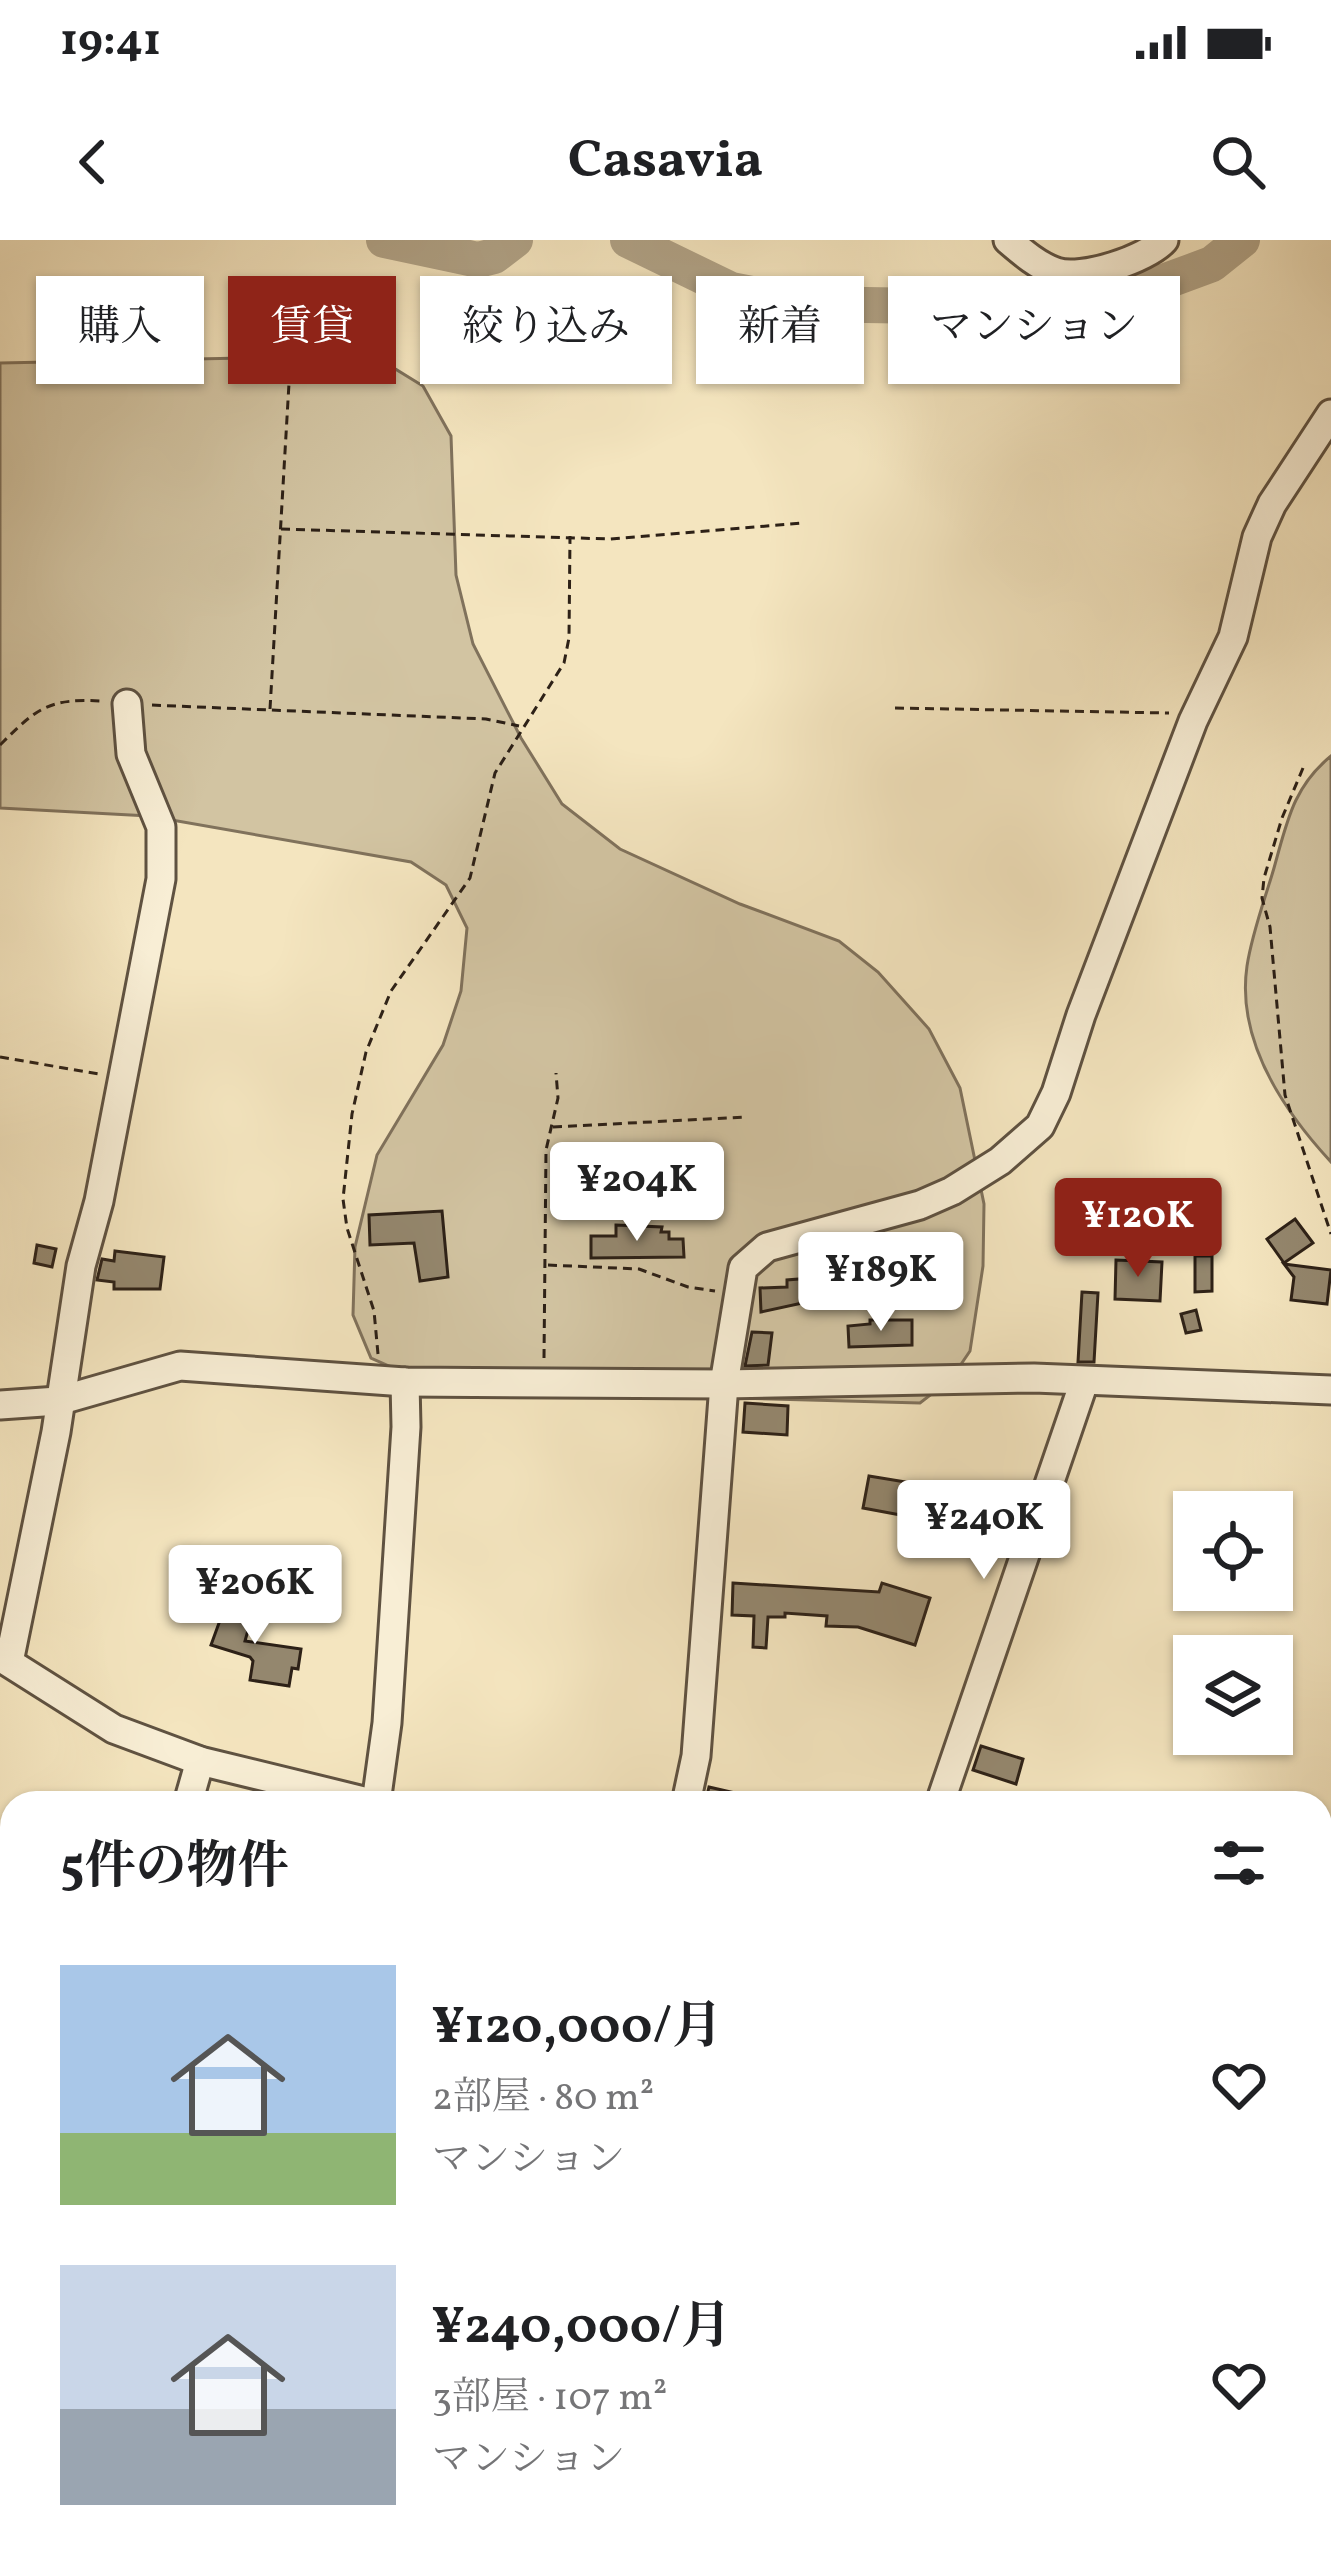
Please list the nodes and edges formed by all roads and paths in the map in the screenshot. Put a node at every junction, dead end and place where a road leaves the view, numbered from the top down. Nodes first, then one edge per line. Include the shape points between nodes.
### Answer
1 (1007, 240) edge
2 (1164, 240) edge
3 (289, 384) edge
4 (1331, 414) edge
5 (803, 524) dead end
6 (281, 529) junction
7 (570, 536) junction
8 (128, 704) junction
9 (895, 708) dead end
10 (270, 710) junction
11 (1193, 721) junction
12 (521, 727) junction
13 (0, 746) edge
14 (1303, 768) dead end
15 (0, 1057) edge
16 (556, 1072) dead end
17 (123, 1079) junction
18 (746, 1117) dead end
19 (551, 1127) junction
20 (1331, 1234) edge
21 (547, 1264) junction
22 (736, 1294) junction
23 (391, 1381) junction
24 (1084, 1382) junction
25 (543, 1383) junction
26 (724, 1384) junction
27 (1331, 1390) edge
28 (58, 1401) junction
29 (0, 1406) edge
30 (4, 1660) edge
31 (200, 1761) junction
32 (191, 1791) edge
33 (324, 1791) edge
34 (376, 1791) edge
35 (689, 1791) edge
36 (944, 1791) edge

1 - 2 street via 1059,274 1146,256
3 - 6 path
4 - 11 street via 1266,515 1233,637
5 - 7 path
6 - 7 path
6 - 10 path
7 - 12 path via 567,651 556,681
8 - 10 path
8 - 13 path via 46,704
8 - 17 street via 131,754 159,820 162,855
9 - 11 path via 1159,712
10 - 12 path
11 - 22 street via 1040,1126 939,1197 758,1251
12 - 23 path via 488,794 475,868 382,1009 352,1114 347,1228
14 - 20 path via 1262,898 1285,1095
15 - 17 path
16 - 19 path
17 - 28 street
18 - 19 path
19 - 21 path
21 - 22 path via 639,1269
21 - 25 path
22 - 26 street
23 - 25 street
23 - 28 street via 180,1366
23 - 34 street via 406,1427
24 - 26 street
24 - 27 street
24 - 36 street
25 - 26 street
26 - 35 street
28 - 29 street
28 - 30 street
30 - 31 street via 114,1729
31 - 32 street
31 - 33 street

